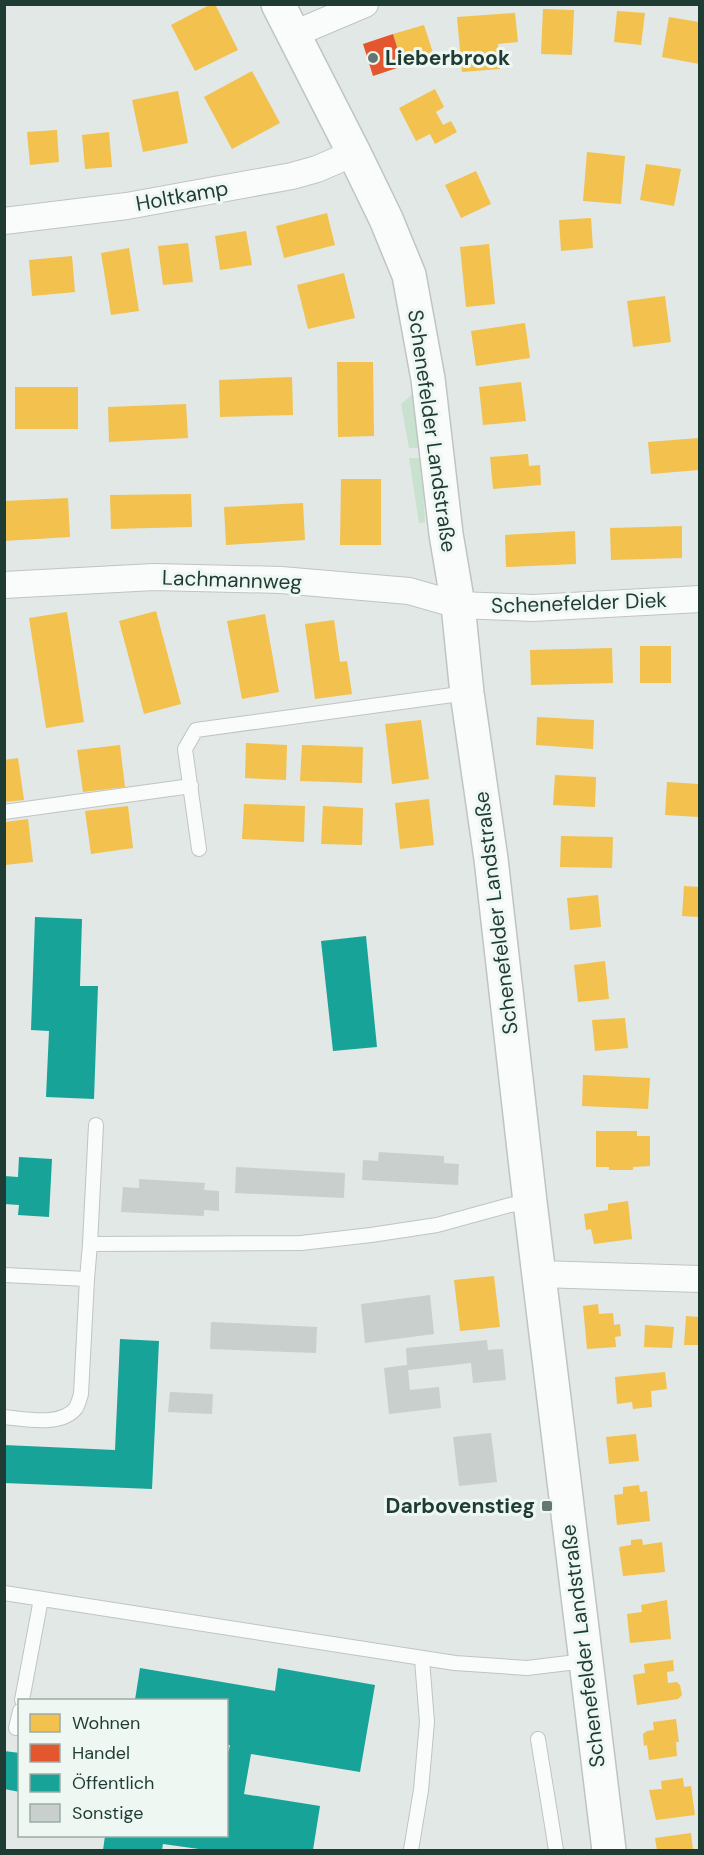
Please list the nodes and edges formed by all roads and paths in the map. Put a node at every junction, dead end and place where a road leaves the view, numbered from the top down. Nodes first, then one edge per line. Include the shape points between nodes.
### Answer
1 (278, 4) edge
2 (365, 4) edge
3 (294, 34) junction
4 (354, 153) junction
5 (4, 221) edge
6 (4, 585) edge
7 (699, 599) edge
8 (458, 605) junction
9 (467, 693) junction
10 (190, 786) junction
11 (4, 812) edge
12 (199, 849) dead end
13 (96, 1125) dead end
14 (530, 1202) junction
15 (90, 1244) junction
16 (539, 1274) junction
17 (4, 1275) edge
18 (87, 1279) junction
19 (699, 1279) edge
20 (4, 1418) edge
21 (4, 1593) edge
22 (41, 1599) junction
23 (422, 1659) junction
24 (585, 1661) junction
25 (21, 1699) edge
26 (18, 1720) edge
27 (16, 1728) dead end
28 (538, 1739) dead end
29 (411, 1851) edge
30 (556, 1851) edge
31 (609, 1851) edge

1 - 3 street, Schenefelder Landstraße
2 - 3 street
3 - 4 street, Schenefelder Landstraße
4 - 5 street, Holtkamp via 292,177 127,206
4 - 8 street, Schenefelder Landstraße via 409,275 433,408
6 - 8 street, Lachmannweg via 154,577 271,580 409,591
7 - 8 street, Schenefelder Diek via 533,608
8 - 9 street, Schenefelder Landstraße
9 - 10 lane via 196,730 185,748
9 - 14 street, Schenefelder Landstraße via 491,859
10 - 11 lane
10 - 12 lane
13 - 15 lane
14 - 15 lane via 437,1225 312,1241
14 - 16 street, Schenefelder Landstraße
15 - 18 lane
16 - 19 street
16 - 24 street, Schenefelder Landstraße
17 - 18 lane
18 - 20 lane via 81,1394 76,1407 65,1416 50,1420
21 - 22 lane
22 - 23 lane
22 - 25 lane
23 - 24 lane via 527,1668
23 - 29 lane via 427,1722
24 - 31 street, Schenefelder Landstraße
26 - 27 lane
28 - 30 lane

